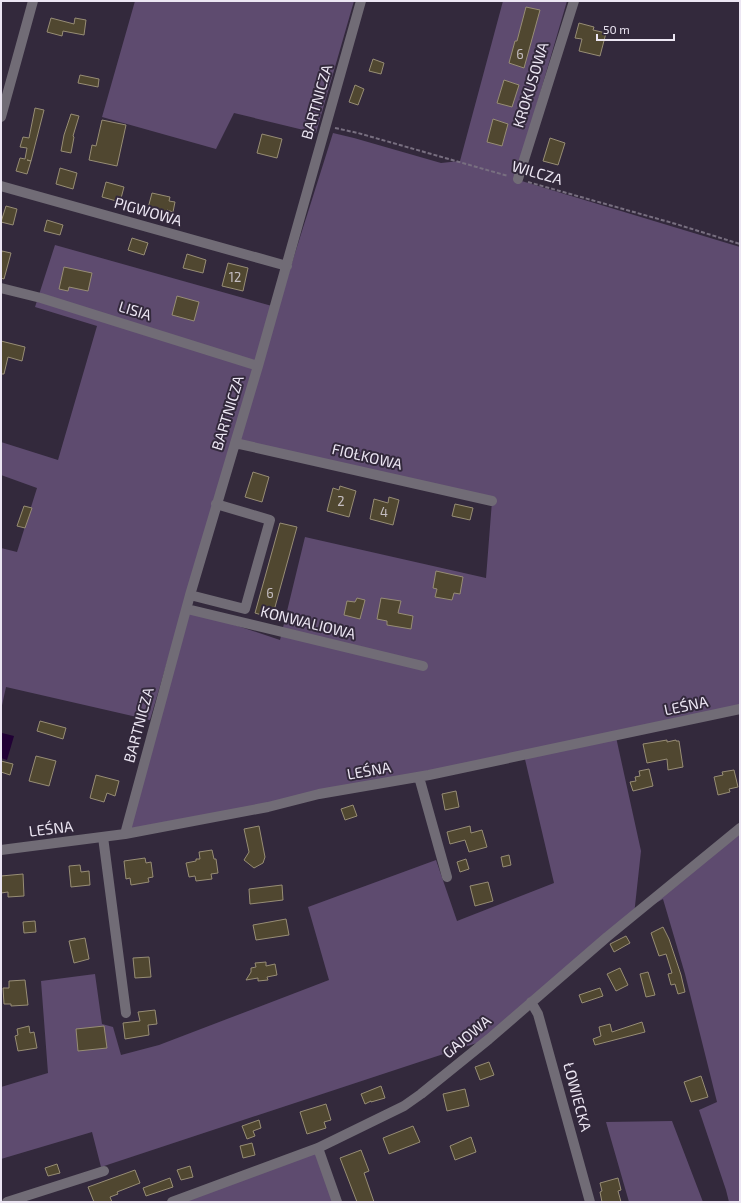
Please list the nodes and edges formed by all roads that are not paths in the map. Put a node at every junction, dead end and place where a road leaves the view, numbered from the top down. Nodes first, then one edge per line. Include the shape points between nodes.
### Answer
1 (33, 1) edge
2 (361, 1) edge
3 (574, 1) edge
4 (1, 118) edge
5 (518, 179) road end
6 (1, 186) edge
7 (287, 266) junction
8 (1, 288) edge
9 (258, 366) junction
10 (235, 443) junction
11 (492, 501) dead end
12 (216, 504) junction
13 (190, 595) junction
14 (186, 608) junction
15 (423, 666) dead end
16 (740, 709) edge
17 (419, 777) junction
18 (740, 828) edge
19 (125, 834) junction
20 (103, 837) junction
21 (1, 850) edge
22 (447, 877) dead end
23 (532, 1002) junction
24 (126, 1013) dead end
25 (318, 1148) junction
26 (104, 1171) dead end
27 (7, 1202) edge
28 (172, 1202) edge
29 (337, 1202) edge
30 (590, 1202) edge

1 - 4 street
2 - 7 street, BARTNICZA
3 - 5 street, KROKUSOWA
6 - 7 street, PIGWOWA
7 - 9 street, BARTNICZA
8 - 9 street, LISIA via 41,298
9 - 10 street, BARTNICZA
10 - 11 street, FIOŁKOWA
10 - 12 street, BARTNICZA
12 - 13 street, BARTNICZA
12 - 13 street via 270,520 245,609
13 - 14 street, BARTNICZA
14 - 15 street, KONWALIOWA
14 - 19 street, BARTNICZA
16 - 17 street, LEŚNA
17 - 19 street, LEŚNA via 319,794 268,807
17 - 22 street
18 - 23 street, GAJOWA
19 - 20 street, LEŚNA
20 - 21 street, LEŚNA
20 - 24 street
23 - 25 street, GAJOWA via 404,1106
23 - 30 street, ŁOWIECKA via 538,1014
25 - 28 street, GAJOWA
25 - 29 street
26 - 27 street

